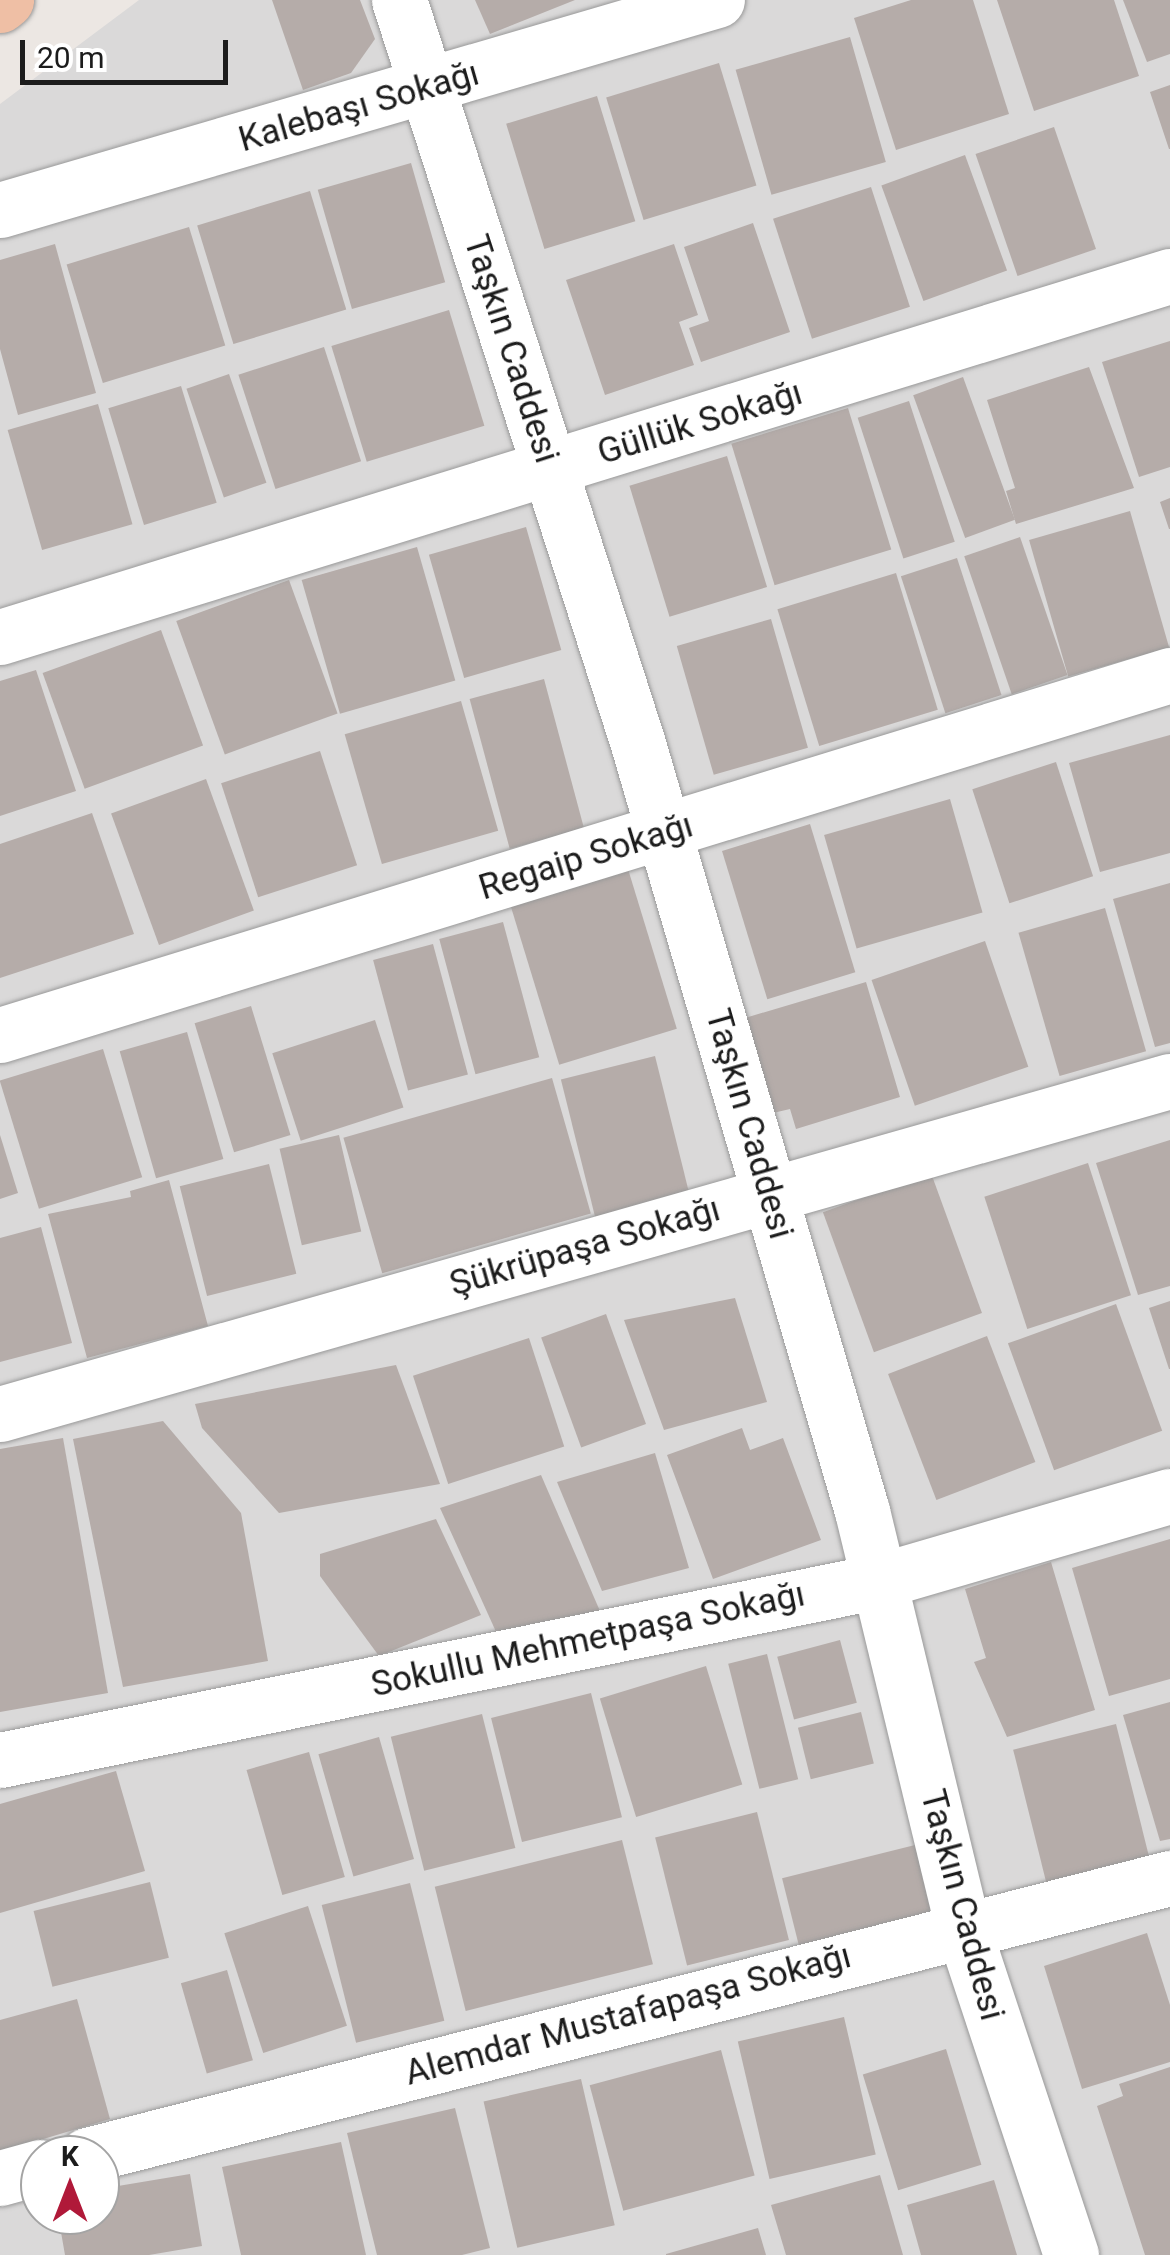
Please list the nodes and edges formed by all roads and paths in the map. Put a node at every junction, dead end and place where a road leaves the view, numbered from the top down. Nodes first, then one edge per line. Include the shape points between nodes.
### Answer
1 (6, 0) edge
2 (399, 0) edge
3 (717, 0) edge
4 (0, 6) edge
5 (427, 89) junction
6 (0, 210) edge
7 (1170, 276) edge
8 (550, 470) junction
9 (0, 637) edge
10 (1170, 674) edge
11 (664, 833) junction
12 (0, 1035) edge
13 (1170, 1081) edge
14 (770, 1194) junction
15 (0, 1414) edge
16 (1170, 1496) edge
17 (880, 1580) junction
18 (0, 1760) edge
19 (1170, 1878) edge
20 (963, 1928) junction
21 (120, 2146) edge
22 (1071, 2255) edge

1 - 4 main road
2 - 5 street, Taşkın Caddesi
3 - 5 street, Kalebaşı Sokağı
5 - 6 street, Kalebaşı Sokağı
5 - 8 street, Taşkın Caddesi
7 - 8 street, Güllük Sokağı
8 - 9 street, Güllük Sokağı
8 - 11 street, Taşkın Caddesi
10 - 11 street, Regaip Sokağı
11 - 12 street, Regaip Sokağı
11 - 14 street, Taşkın Caddesi
13 - 14 street, Şükrüpaşa Sokağı
14 - 15 street, Şükrüpaşa Sokağı
14 - 17 street, Taşkın Caddesi
16 - 17 street, Sokullu Mehmetpaşa Sokağı
17 - 18 street, Sokullu Mehmetpaşa Sokağı
17 - 20 street, Taşkın Caddesi
19 - 20 street, Alemdar Mustafapaşa Sokağı
20 - 21 street, Alemdar Mustafapaşa Sokağı
20 - 22 street, Taşkın Caddesi

